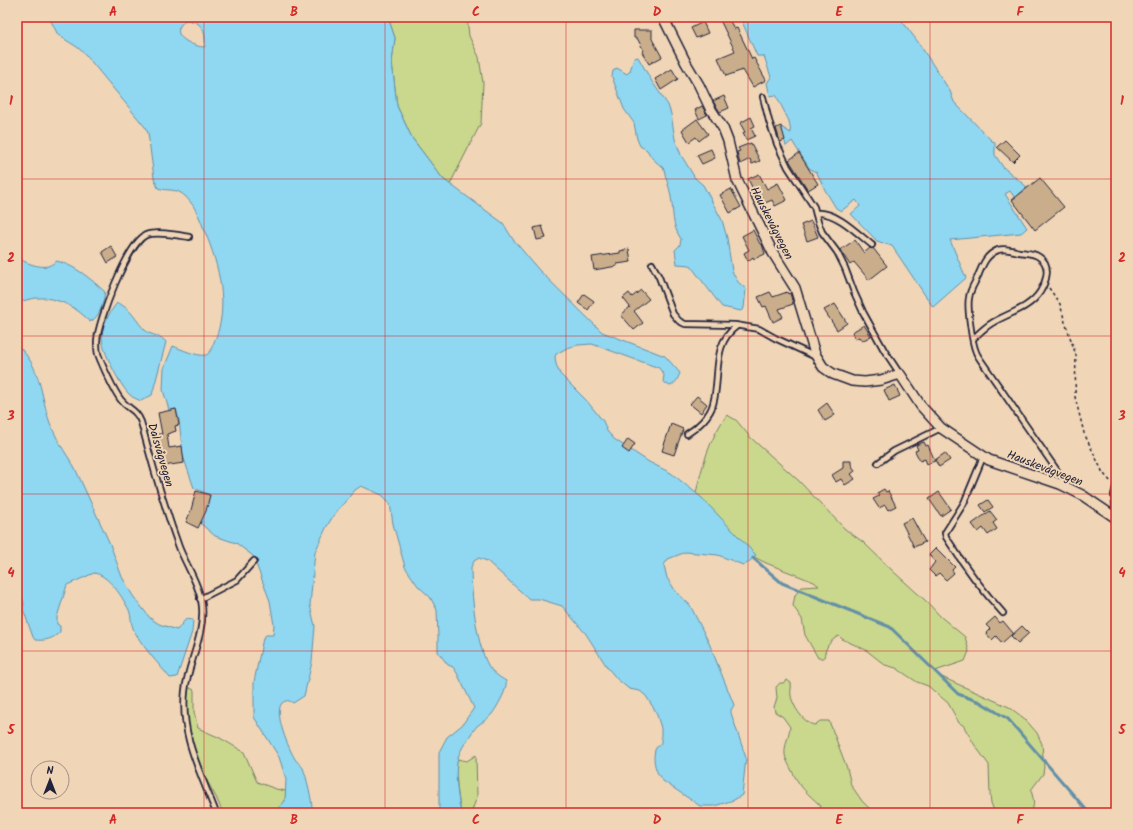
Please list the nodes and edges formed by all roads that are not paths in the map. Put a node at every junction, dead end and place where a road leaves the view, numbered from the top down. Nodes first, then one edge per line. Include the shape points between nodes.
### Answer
1 (663, 17) edge
2 (763, 97) dead end
3 (816, 214) junction
4 (189, 237) dead end
5 (872, 245) dead end
6 (652, 264) dead end
7 (736, 326) junction
8 (973, 339) junction
9 (817, 358) junction
10 (900, 374) junction
11 (941, 428) junction
12 (687, 434) dead end
13 (984, 457) junction
14 (878, 463) dead end
15 (1116, 487) edge
16 (1070, 489) junction
17 (1116, 513) edge
18 (1116, 518) edge
19 (254, 561) dead end
20 (200, 598) junction
21 (1003, 613) dead end
22 (216, 813) edge

1 - 9 street, Hauskevågvegen via 723,128 737,180 773,253 795,288
2 - 3 lane, Hauskevågvegen via 777,144
3 - 5 lane via 822,212 832,215
3 - 10 lane, Hauskevågvegen via 822,232 845,268 863,312
4 - 20 lane, Dalsvågvegen via 151,234 139,240 115,282 97,341 98,354 120,398 140,418 179,547
6 - 7 lane via 673,314 679,321 685,324
7 - 9 lane via 759,329
7 - 12 lane via 725,336 721,346 713,404 708,415
8 - 8 lane via 992,323 1030,304 1039,294 1047,275 1045,264 1040,257 1000,249 988,255 968,298
8 - 16 lane via 982,362
9 - 10 street, Hauskevågvegen via 823,367 833,374 852,381 871,382
10 - 11 street, Hauskevågvegen via 920,406
11 - 13 street, Hauskevågvegen
11 - 14 lane via 894,451
13 - 16 street, Hauskevågvegen
13 - 21 lane via 964,503 945,533 986,595
15 - 17 lane
16 - 18 street, Hauskevågvegen
19 - 20 lane via 237,580
20 - 22 lane, Dalsvågvegen via 201,629 185,690 185,718 195,761

